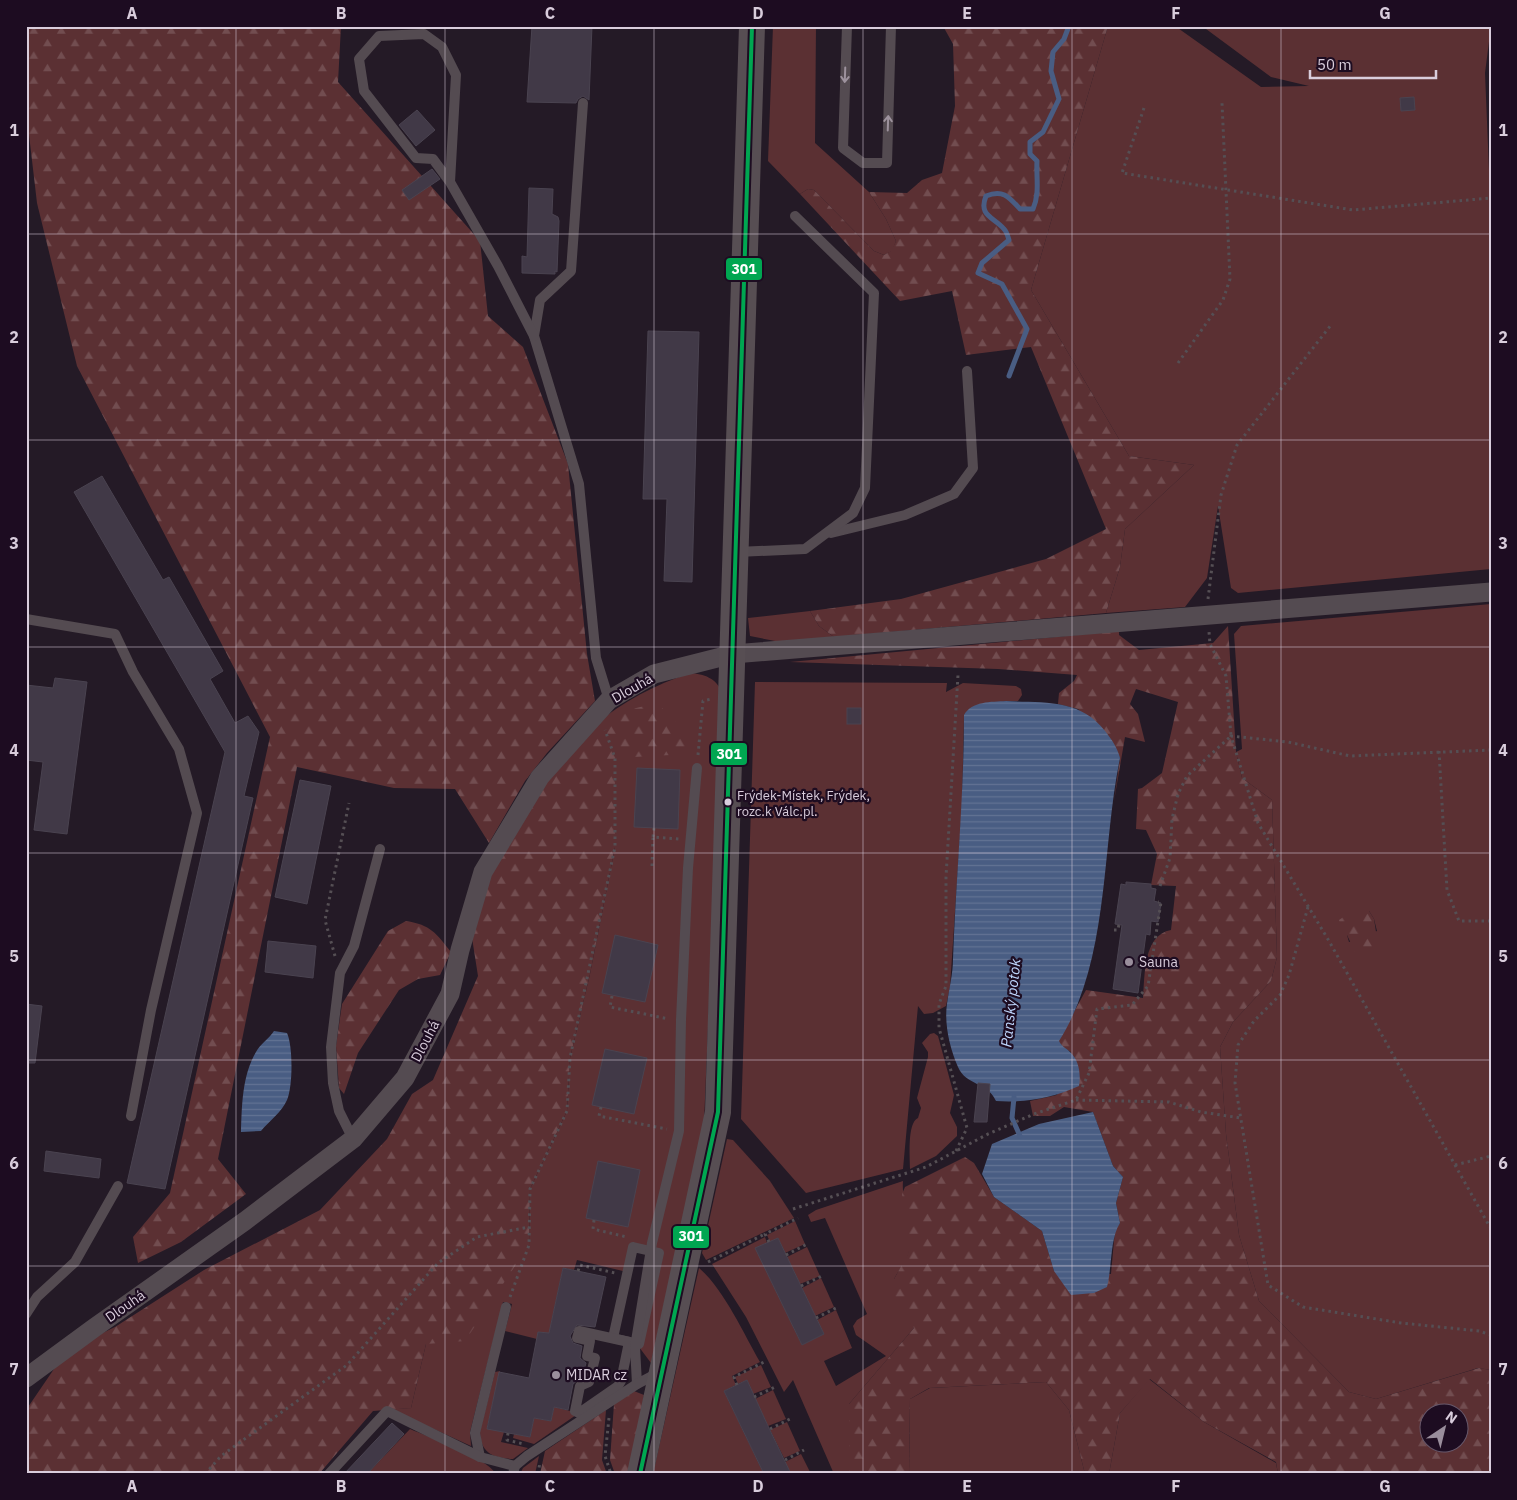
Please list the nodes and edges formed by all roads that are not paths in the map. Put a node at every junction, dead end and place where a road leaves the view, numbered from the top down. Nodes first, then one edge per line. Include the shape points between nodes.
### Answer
1 (752, 26) edge
2 (847, 26) edge
3 (891, 26) edge
4 (583, 103) dead end
5 (450, 182) junction
6 (796, 216) dead end
7 (534, 336) junction
8 (966, 371) dead end
9 (827, 534) junction
10 (736, 552) junction
11 (1491, 592) edge
12 (26, 619) edge
13 (732, 654) junction
14 (604, 706) junction
15 (696, 768) dead end
16 (380, 849) dead end
17 (131, 1116) dead end
18 (353, 1140) junction
19 (118, 1186) dead end
20 (652, 1247) junction
21 (506, 1307) road end
22 (26, 1314) edge
23 (613, 1338) junction
24 (633, 1343) junction
25 (661, 1372) junction
26 (26, 1378) edge
27 (637, 1384) junction
28 (480, 1457) junction
29 (514, 1470) edge
30 (329, 1474) edge
31 (640, 1474) edge

1 - 10 main road
2 -> 3 lane via 843,148 863,163 887,163
4 - 7 lane via 571,271 540,300
5 - 5 lane via 456,75 442,47 424,34 379,36 358,59 364,91 416,158 433,159
5 - 7 lane
6 - 9 lane via 874,293 865,488 853,513
7 - 14 lane via 579,484 596,658
8 - 9 lane via 972,468 954,494 906,515
9 - 10 lane via 805,549
10 - 13 main road
11 - 13 street, Dlouhá
12 - 17 lane via 115,634 179,749 197,812 151,1010
13 - 14 street, Dlouhá via 654,674
13 - 25 main road via 718,1112
14 - 18 street, Dlouhá via 540,777 483,872 450,994 405,1078
15 - 20 lane via 681,1020 679,1131
16 - 18 lane via 354,946 340,973 330,1047 339,1111
18 - 26 street, Dlouhá
19 - 22 lane via 75,1262 37,1297
20 - 23 lane via 633,1247
20 - 24 lane
21 - 28 lane via 475,1433
23 - 24 lane
23 - 24 lane via 579,1331 577,1338 590,1342 587,1356 595,1358 590,1382 580,1386 575,1412 579,1413 618,1386
24 - 27 lane
25 - 27 lane
25 - 31 main road
27 - 29 lane via 526,1456
28 - 29 lane
28 - 30 lane via 387,1411

